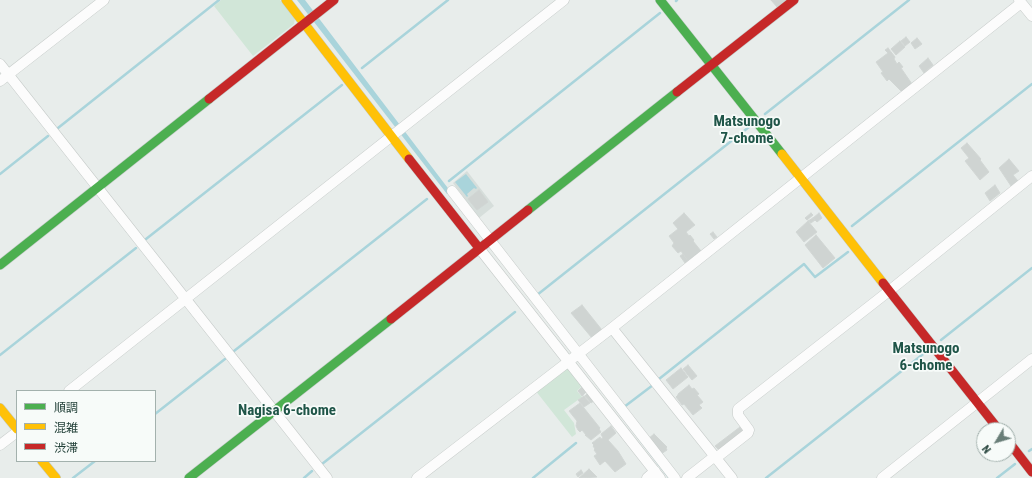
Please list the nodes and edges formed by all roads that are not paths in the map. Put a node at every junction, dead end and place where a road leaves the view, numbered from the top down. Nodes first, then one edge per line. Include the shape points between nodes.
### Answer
1 (104, 0) edge
2 (286, 0) edge
3 (334, 0) edge
4 (564, 0) edge
5 (660, 0) edge
6 (794, 0) edge
7 (1022, 2) edge
8 (1032, 16) edge
9 (307, 22) junction
10 (0, 64) edge
11 (712, 65) junction
12 (4, 78) edge
13 (397, 132) junction
14 (1032, 176) edge
15 (800, 179) junction
16 (98, 187) junction
17 (452, 191) dead end
18 (485, 244) junction
19 (0, 265) edge
20 (889, 291) junction
21 (185, 299) junction
22 (612, 328) junction
23 (579, 354) junction
24 (1032, 359) edge
25 (569, 361) junction
26 (70, 390) edge
27 (977, 403) junction
28 (0, 408) edge
29 (273, 410) junction
30 (992, 422) edge
31 (16, 428) edge
32 (16, 433) edge
33 (0, 445) edge
34 (1016, 452) edge
35 (715, 457) junction
36 (43, 462) edge
37 (1032, 472) edge
38 (658, 475) edge
39 (56, 478) edge
40 (188, 478) edge
41 (327, 478) edge
42 (417, 478) edge
43 (647, 478) edge
44 (675, 478) edge
45 (687, 478) edge
46 (732, 478) edge
47 (882, 478) edge

1 - 12 street
2 - 9 street
3 - 9 street
4 - 13 street
5 - 11 street
6 - 11 street
7 - 8 street
7 - 15 street
9 - 13 street
9 - 16 street
10 - 12 street
11 - 15 street
11 - 18 street
12 - 16 street
13 - 18 street
13 - 21 street
14 - 20 street
15 - 20 street
15 - 22 street
16 - 19 street
16 - 21 street
17 - 18 street
18 - 23 street
18 - 25 street
18 - 29 street
20 - 27 street
20 - 35 street via 738,409 738,415 749,430 748,433
21 - 26 street
21 - 29 street
22 - 23 street
22 - 35 street
23 - 25 street
23 - 44 street
24 - 27 street
25 - 38 street
25 - 42 street
27 - 30 street
27 - 47 street
28 - 31 street
29 - 40 street
29 - 41 street
32 - 33 street
34 - 37 street
35 - 45 street
35 - 46 street
36 - 39 street
38 - 43 street

